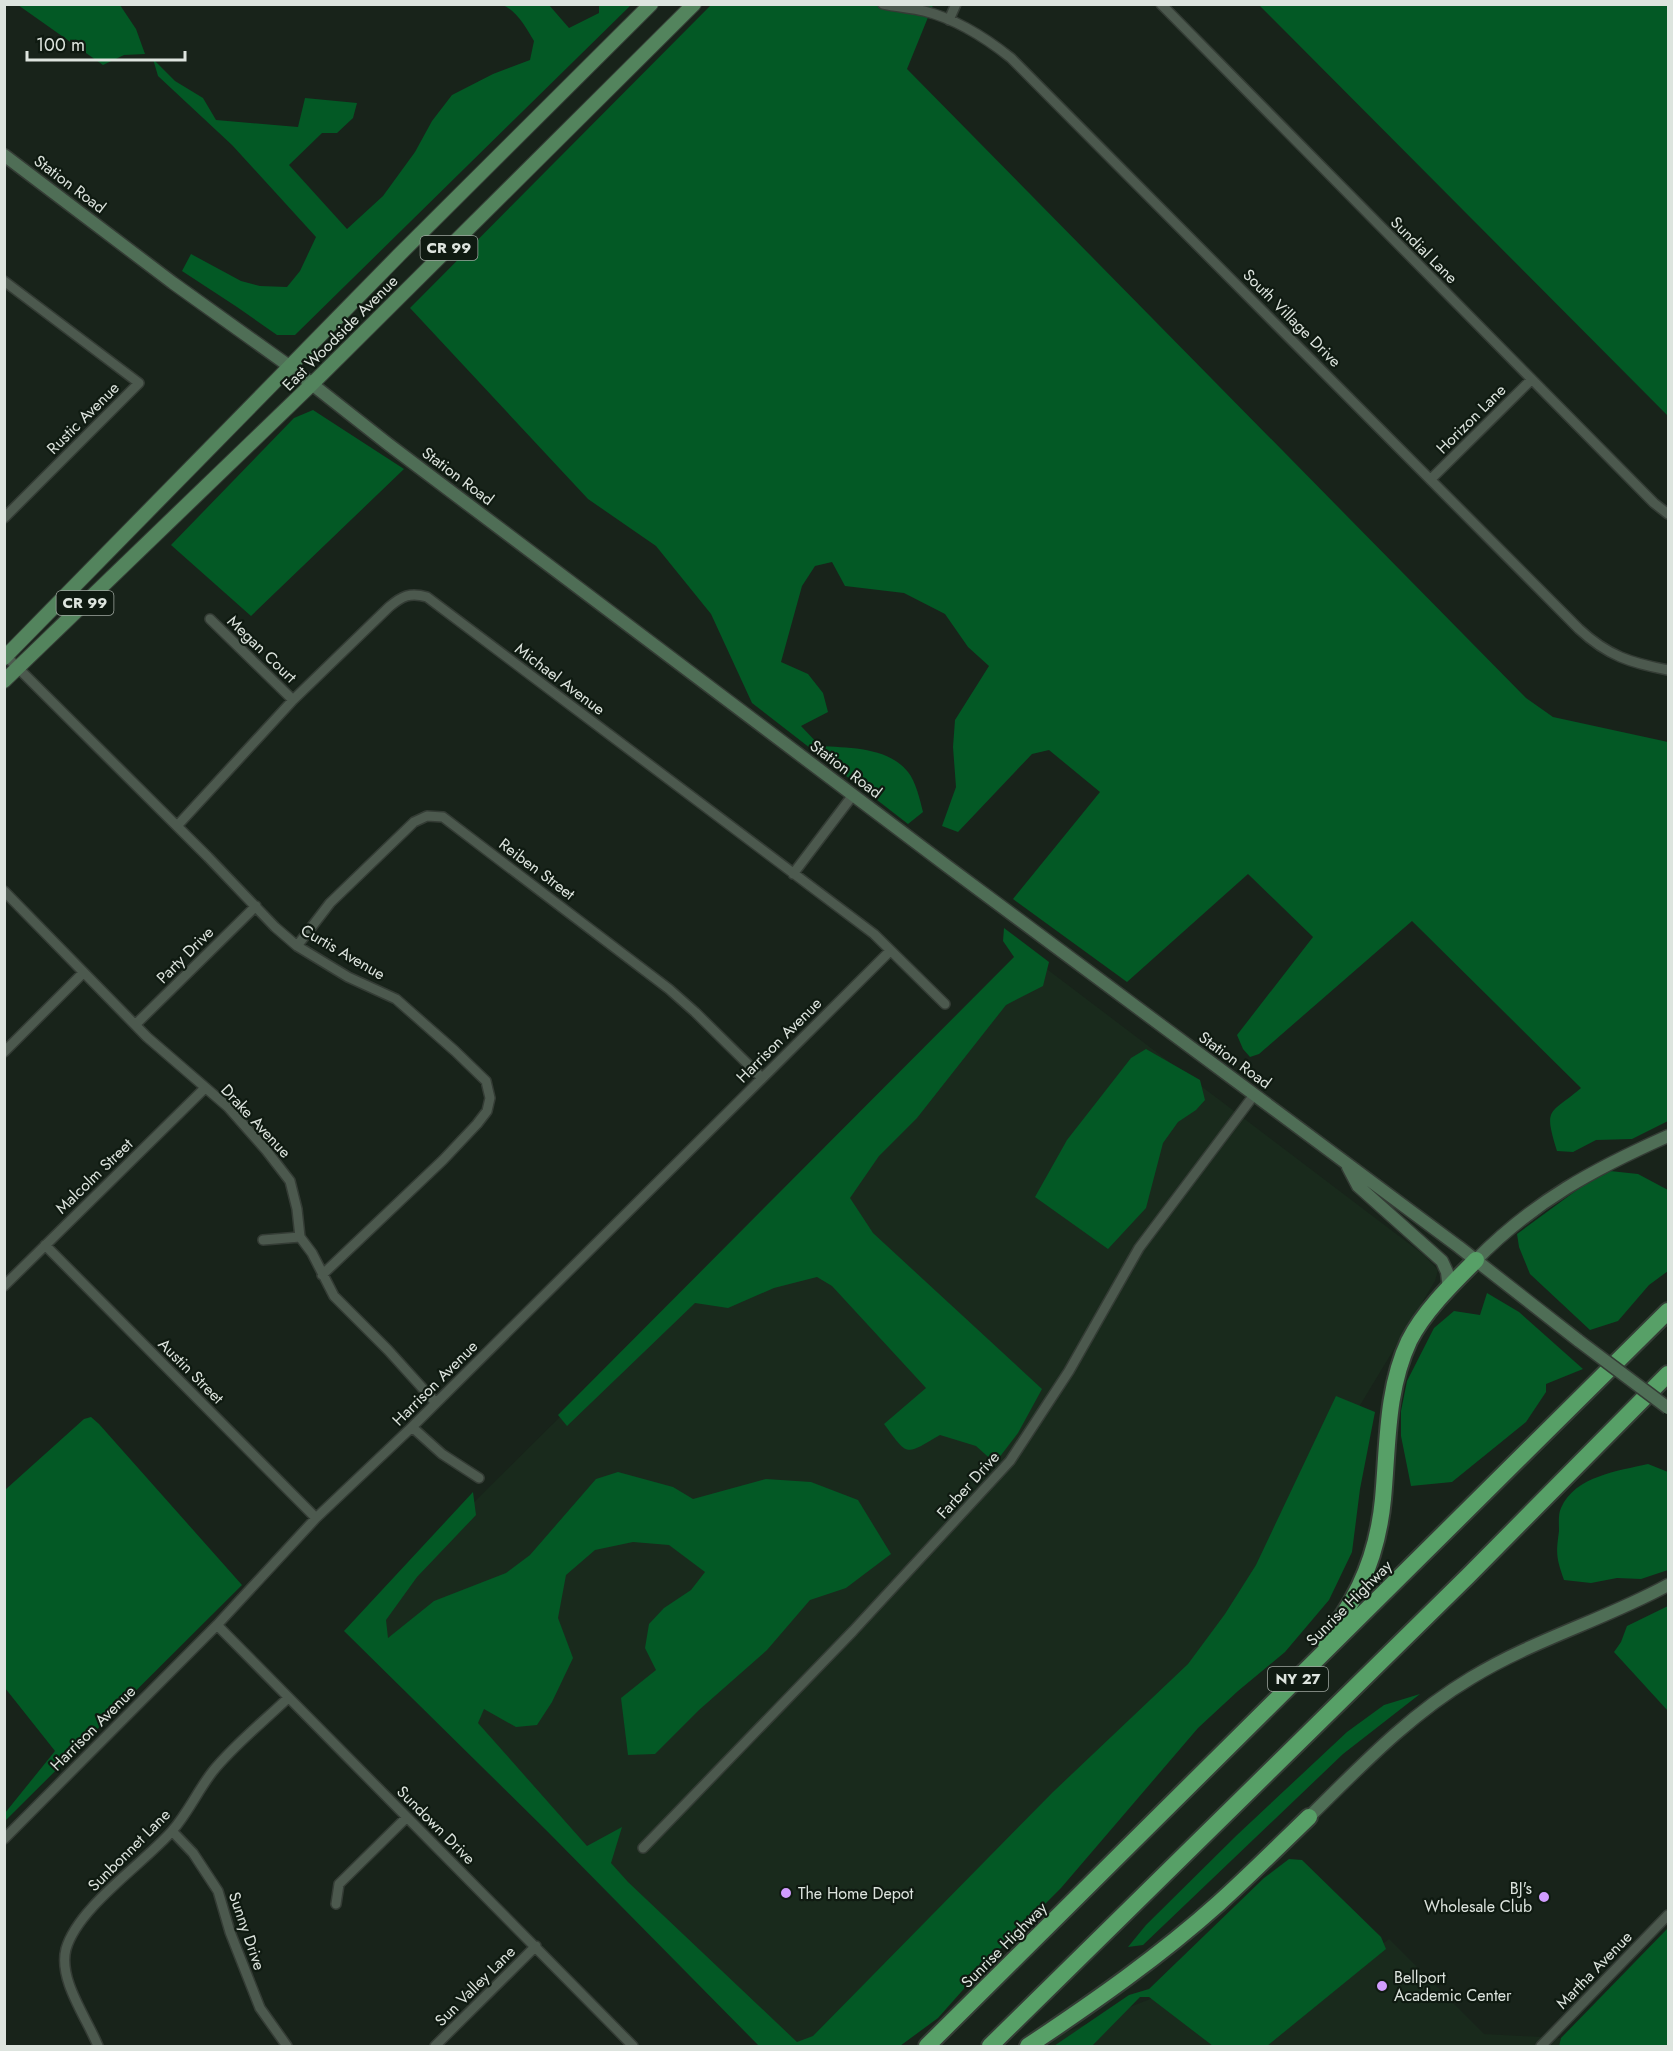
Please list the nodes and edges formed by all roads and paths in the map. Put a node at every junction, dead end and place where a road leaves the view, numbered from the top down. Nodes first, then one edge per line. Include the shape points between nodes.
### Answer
1 (651, 4) edge
2 (694, 4) edge
3 (883, 4) edge
4 (956, 4) edge
5 (1161, 4) edge
6 (949, 20) junction
7 (4, 154) edge
8 (4, 281) edge
9 (290, 366) junction
10 (1531, 380) junction
11 (312, 384) junction
12 (1431, 479) junction
13 (1668, 514) edge
14 (4, 518) edge
15 (210, 619) dead end
16 (5, 657) edge
17 (18, 668) junction
18 (1668, 670) edge
19 (4, 681) edge
20 (293, 700) junction
21 (853, 795) junction
22 (177, 826) junction
23 (793, 874) junction
24 (4, 891) edge
25 (256, 906) junction
26 (297, 946) junction
27 (890, 951) junction
28 (83, 973) junction
29 (945, 1004) dead end
30 (136, 1024) junction
31 (4, 1052) edge
32 (762, 1078) junction
33 (205, 1088) junction
34 (1254, 1095) junction
35 (1668, 1136) edge
36 (1346, 1164) junction
37 (300, 1237) junction
38 (263, 1240) dead end
39 (45, 1245) junction
40 (1476, 1260) junction
41 (322, 1275) junction
42 (4, 1286) edge
43 (1449, 1289) junction
44 (1668, 1311) edge
45 (1668, 1374) edge
46 (436, 1403) junction
47 (1668, 1408) edge
48 (412, 1427) junction
49 (479, 1478) dead end
50 (316, 1518) junction
51 (1668, 1585) edge
52 (217, 1624) junction
53 (288, 1698) junction
54 (1260, 1716) junction
55 (1309, 1817) joint
56 (406, 1818) junction
57 (172, 1831) junction
58 (4, 1839) edge
59 (643, 1848) dead end
60 (336, 1904) dead end
61 (1668, 1915) edge
62 (536, 1946) junction
63 (98, 2046) edge
64 (287, 2046) edge
65 (435, 2046) edge
66 (633, 2046) edge
67 (927, 2046) edge
68 (990, 2046) edge
69 (1028, 2046) edge
70 (1541, 2046) edge

1 - 9 main road, East Woodside Avenue / CR 99
2 - 11 main road, East Woodside Avenue / CR 99
3 - 6 street, South Village Drive
4 - 6 street
5 - 10 street, Sundial Lane
6 - 12 street, South Village Drive via 984,38 1023,69
7 - 9 main road, Station Road
8 - 14 street, Rustic Avenue via 139,383
9 - 11 main road, Station Road
9 - 16 main road, East Woodside Avenue / CR 99
10 - 12 street, Horizon Lane
10 - 13 street, Sundial Lane
11 - 17 main road, East Woodside Avenue / CR 99
11 - 21 main road, Station Road
12 - 18 street, South Village Drive via 1590,639 1617,657
15 - 20 street, Megan Court
16 - 17 street, Curtis Avenue
17 - 19 main road, East Woodside Avenue / CR 99
17 - 22 street, Curtis Avenue
20 - 22 street, Michael Avenue
20 - 23 street, Michael Avenue via 401,597 414,593 427,597
21 - 23 street
21 - 34 main road, Station Road
22 - 25 street, Curtis Avenue
23 - 27 street, Michael Avenue via 874,934
24 - 28 street, Drake Avenue
25 - 26 street, Curtis Avenue
25 - 30 street, Party Drive
26 - 32 street, Reiben Street via 330,903 414,822 427,816 443,817 669,989
26 - 41 street, Curtis Avenue via 396,999 486,1081 490,1098 488,1111 468,1134
27 - 29 street, Michael Avenue
27 - 32 street, Harrison Avenue
28 - 30 street, Drake Avenue
28 - 31 street
30 - 33 street, Drake Avenue
32 - 46 street, Harrison Avenue
33 - 37 street, Drake Avenue via 228,1107 290,1181
33 - 39 street, Malcolm Street
34 - 36 main road, Station Road
34 - 59 street, Farber Drive via 1139,1248 1069,1371 1010,1461
35 - 40 main road via 1598,1168 1562,1190
36 - 40 main road, Station Road
36 - 43 main road via 1358,1186 1442,1261 1448,1272
37 - 38 street
37 - 41 street, Drake Avenue
39 - 42 street, Malcolm Street
39 - 50 street, Austin Street
40 - 43 highway
40 - 47 main road, Station Road, bridge
41 - 46 street, Drake Avenue via 334,1296
43 - 54 highway via 1410,1341 1398,1374 1388,1426 1380,1518 1363,1581 1337,1624 1287,1678
44 - 54 highway, Sunrise Highway / NY 27
45 - 68 highway, NY 27
46 - 48 street, Harrison Avenue
48 - 49 street via 442,1454
48 - 50 street, Harrison Avenue
50 - 52 street, Harrison Avenue
51 - 55 main road via 1489,1667 1448,1692 1392,1737
52 - 53 street, Sundown Drive
52 - 58 street, Harrison Avenue
53 - 56 street, Sundown Drive
53 - 57 street, Sunbonnet Lane via 222,1761
54 - 67 highway, Sunrise Highway / NY 27
55 - 69 highway via 1188,1930 1094,2002
56 - 60 street via 339,1884
56 - 62 street, Sundown Drive
57 - 63 street, Sunbonnet Lane via 90,1910 66,1949 65,1970 71,1992
57 - 64 street, Sunny Drive via 193,1853 218,1891 260,2008
61 - 70 street, Martha Avenue
62 - 65 street, Sun Valley Lane
62 - 66 street, Sundown Drive

